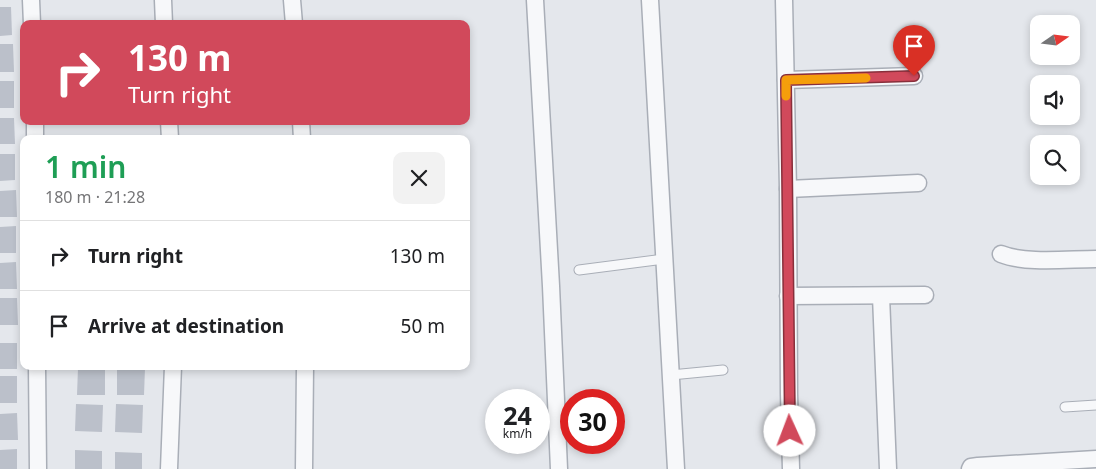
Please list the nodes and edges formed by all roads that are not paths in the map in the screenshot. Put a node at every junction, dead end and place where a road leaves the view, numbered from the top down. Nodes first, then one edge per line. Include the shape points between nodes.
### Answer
1 (31, 0) edge
2 (163, 0) edge
3 (292, 0) edge
4 (535, 0) edge
5 (650, 0) edge
6 (784, 0) edge
7 (32, 20) edge
8 (164, 20) edge
9 (294, 20) edge
10 (914, 76) dead end
11 (786, 80) junction
12 (918, 183) dead end
13 (788, 188) junction
14 (1001, 254) dead end
15 (664, 259) junction
16 (1096, 259) edge
17 (579, 270) dead end
18 (788, 296) junction
19 (881, 296) junction
20 (925, 296) dead end
21 (38, 370) edge
22 (173, 370) edge
23 (305, 370) edge
24 (723, 370) dead end
25 (671, 375) junction
26 (1096, 405) edge
27 (1065, 406) dead end
28 (1096, 459) edge
29 (38, 469) edge
30 (169, 469) edge
31 (304, 469) edge
32 (559, 469) edge
33 (676, 469) edge
34 (791, 469) edge
35 (888, 469) edge
36 (970, 469) edge

1 - 7 street
2 - 8 street
3 - 9 street
4 - 32 street
5 - 15 street
6 - 11 street
10 - 11 street
11 - 13 street
12 - 13 street
13 - 18 street
14 - 16 street via 1025,259
15 - 17 lane
15 - 25 street
18 - 19 street
18 - 34 street
19 - 20 street
19 - 35 street
21 - 29 street
22 - 30 street
23 - 31 street
24 - 25 lane
25 - 33 street
26 - 27 lane
28 - 36 street

